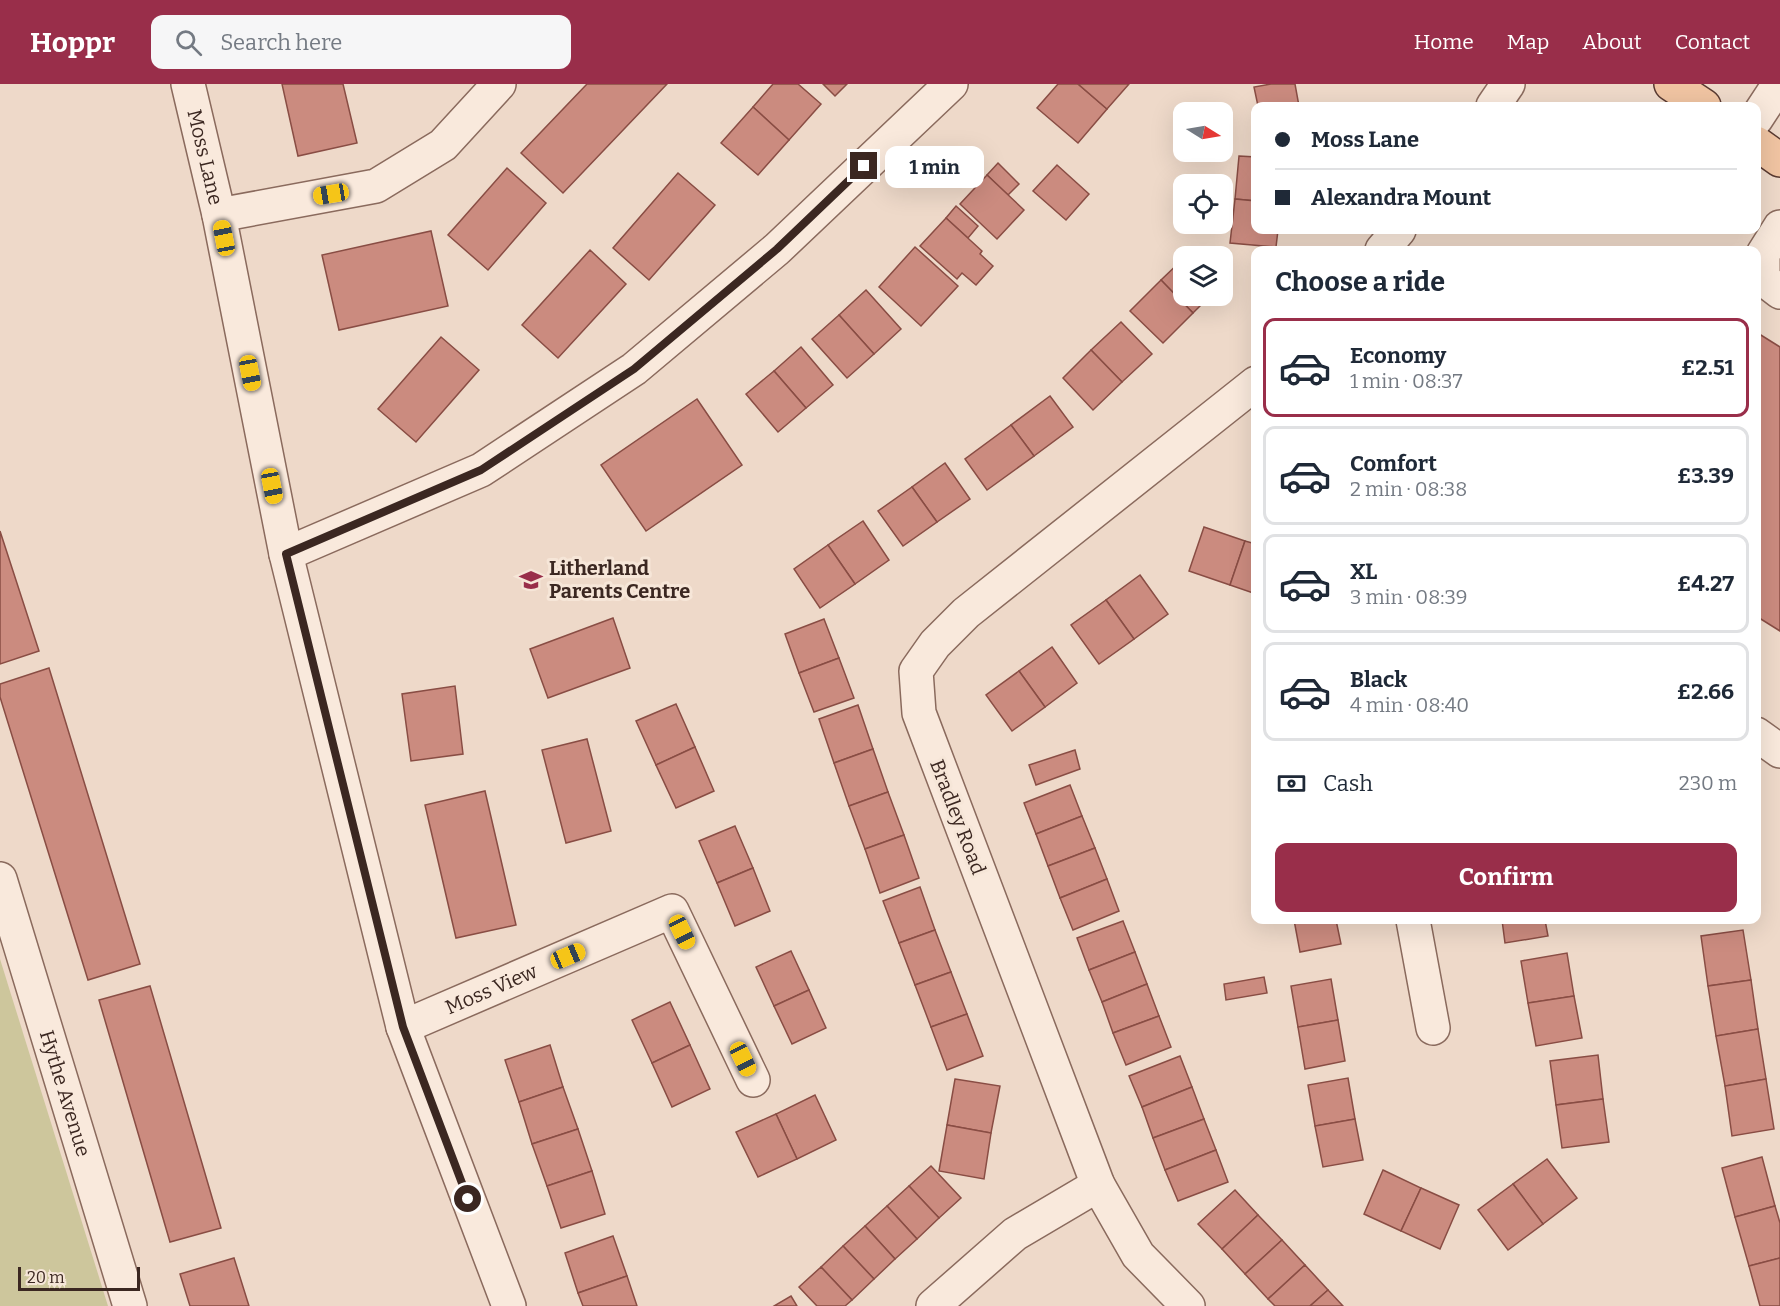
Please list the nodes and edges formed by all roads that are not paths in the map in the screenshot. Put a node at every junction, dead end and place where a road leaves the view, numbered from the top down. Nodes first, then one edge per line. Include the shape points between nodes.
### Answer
1 (188, 84) edge
2 (499, 84) edge
3 (951, 84) edge
4 (1508, 84) edge
5 (1671, 84) edge
6 (1779, 84) edge
7 (1496, 102) edge
8 (1698, 102) edge
9 (1761, 111) edge
10 (1761, 146) edge
11 (1780, 160) edge
12 (219, 215) junction
13 (1780, 227) edge
14 (1396, 234) edge
15 (1385, 246) edge
16 (1780, 292) edge
17 (1251, 387) edge
18 (286, 554) junction
19 (1761, 738) edge
20 (1780, 751) edge
21 (0, 879) edge
22 (1414, 924) edge
23 (403, 1027) junction
24 (1433, 1028) dead end
25 (753, 1080) dead end
26 (1098, 1185) junction
27 (130, 1306) edge
28 (509, 1306) edge
29 (933, 1306) edge
30 (1188, 1306) edge

1 - 12 street, Moss Lane
2 - 12 street via 443,145 376,186
3 - 18 street via 777,249 634,369 481,470
4 - 7 street
5 - 8 main road
6 - 9 street
10 - 11 main road
12 - 18 street, Moss Lane
13 - 16 street via 1763,254 1763,279
14 - 15 street
17 - 26 street, Bradley Road via 966,613 935,644 916,671 919,713
18 - 23 street, Moss Lane
19 - 20 street
21 - 27 street, Hythe Avenue
22 - 24 street
23 - 25 street, Moss View via 672,911
23 - 28 street, Moss Lane
26 - 29 street via 1016,1234
26 - 30 street, Bradley Road via 1138,1255

